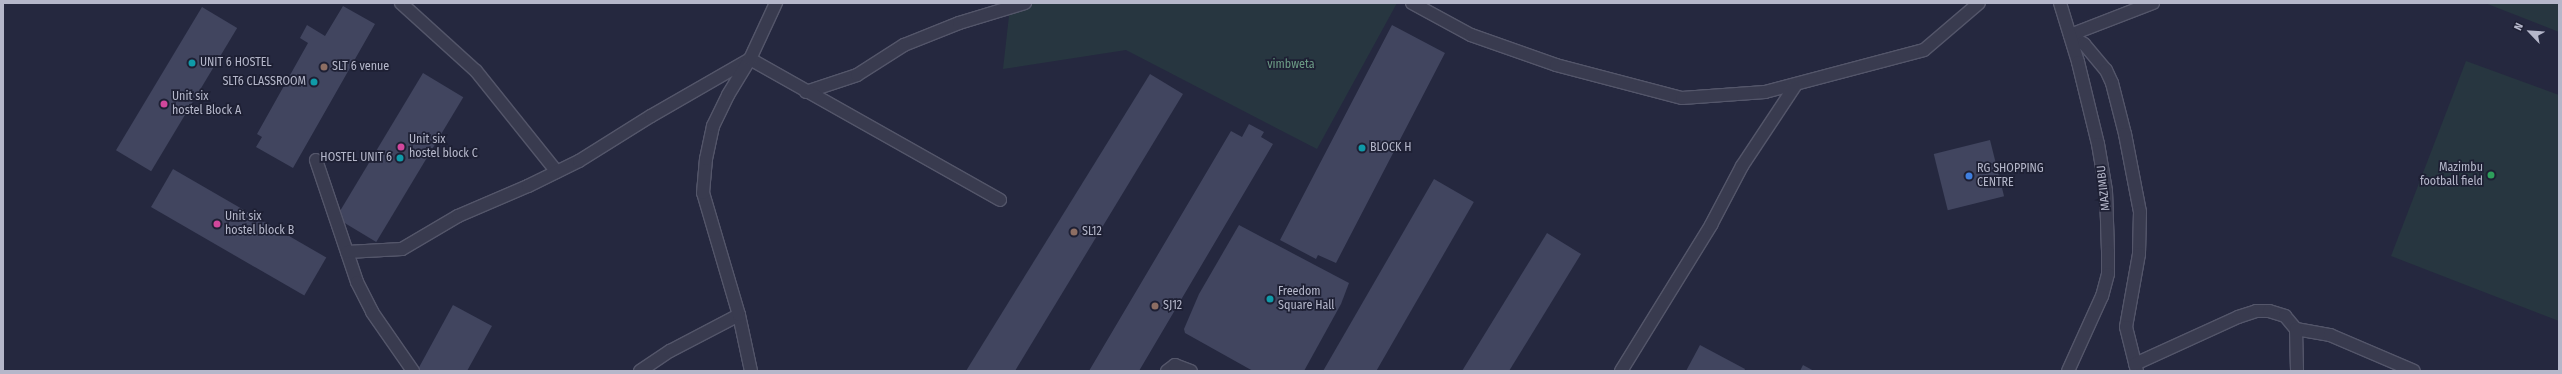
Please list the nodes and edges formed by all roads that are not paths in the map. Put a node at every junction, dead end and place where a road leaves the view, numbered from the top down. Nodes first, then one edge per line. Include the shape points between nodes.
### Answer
1 (401, 3) edge
2 (776, 3) edge
3 (1025, 3) edge
4 (1412, 3) edge
5 (1979, 3) edge
6 (2060, 3) edge
7 (2153, 3) edge
8 (2070, 35) junction
9 (750, 59) junction
10 (1795, 86) junction
11 (806, 92) junction
12 (316, 160) dead end
13 (557, 172) junction
14 (1000, 200) dead end
15 (347, 252) junction
16 (739, 315) junction
17 (2296, 329) junction
18 (2136, 368) edge
19 (413, 371) edge
20 (640, 371) edge
21 (751, 371) edge
22 (1167, 371) edge
23 (1191, 371) edge
24 (1621, 371) edge
25 (2068, 371) edge
26 (2297, 371) edge
27 (2414, 371) edge

1 - 13 street via 476,71
2 - 9 street
3 - 11 street via 960,23 910,43 857,75
4 - 10 street via 1471,35 1556,65 1682,98 1758,93
5 - 10 street via 1924,50
6 - 8 street, MAZIMBU
7 - 8 street
8 - 18 street via 2084,44 2106,70 2112,83 2127,141 2140,212 2139,254 2126,327
8 - 25 street, MAZIMBU via 2098,144 2106,191 2108,274 2102,296
9 - 11 street
9 - 13 street
9 - 16 street via 728,94 713,126 706,159 703,193
10 - 24 street via 1742,166 1711,225
11 - 14 street
12 - 15 street
13 - 15 street via 468,211 402,249
15 - 19 street via 351,268 372,312
16 - 20 street via 670,351
16 - 21 street
17 - 18 street via 2285,316 2256,311
17 - 26 street
17 - 27 street via 2330,335
22 - 23 street via 1175,365

